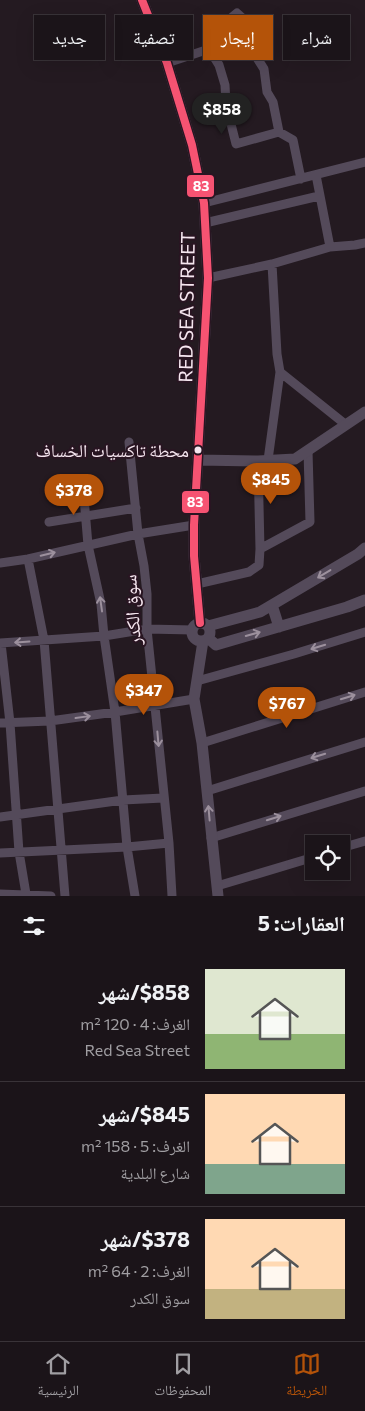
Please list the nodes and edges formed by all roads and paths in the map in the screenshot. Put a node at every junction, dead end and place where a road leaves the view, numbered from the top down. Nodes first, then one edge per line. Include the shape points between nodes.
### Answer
1 (142, 0) edge
2 (203, 51) edge
3 (216, 60) edge
4 (258, 60) edge
5 (167, 63) junction
6 (279, 132) junction
7 (365, 162) edge
8 (316, 175) junction
9 (301, 179) junction
10 (319, 196) junction
11 (204, 203) junction
12 (205, 223) junction
13 (365, 242) edge
14 (330, 247) junction
15 (272, 264) junction
16 (208, 278) junction
17 (280, 372) junction
18 (365, 412) edge
19 (345, 424) junction
20 (129, 442) dead end
21 (308, 451) junction
22 (198, 460) junction
23 (263, 461) junction
24 (83, 486) dead end
25 (136, 508) junction
26 (86, 516) junction
27 (49, 522) dead end
28 (194, 525) junction
29 (138, 534) junction
30 (88, 545) junction
31 (365, 548) edge
32 (260, 549) junction
33 (28, 559) junction
34 (0, 563) edge
35 (197, 584) junction
36 (365, 600) edge
37 (272, 605) junction
38 (279, 627) junction
39 (147, 629) junction
40 (202, 632) junction
41 (365, 632) edge
42 (104, 636) junction
43 (44, 640) junction
44 (1, 643) edge
45 (197, 682) junction
46 (365, 692) edge
47 (194, 699) junction
48 (155, 705) junction
49 (115, 712) junction
50 (50, 721) junction
51 (0, 723) edge
52 (10, 723) junction
53 (365, 742) edge
54 (202, 743) junction
55 (207, 791) junction
56 (365, 791) edge
57 (163, 798) junction
58 (123, 800) junction
59 (57, 809) junction
60 (16, 815) junction
61 (0, 817) edge
62 (211, 838) junction
63 (365, 841) edge
64 (169, 843) junction
65 (350, 845) edge
66 (128, 847) junction
67 (60, 850) junction
68 (20, 852) junction
69 (0, 853) edge
70 (305, 860) edge
71 (217, 891) edge
72 (0, 894) edge
73 (26, 894) junction
74 (51, 896) edge
75 (65, 896) edge
76 (135, 896) edge
77 (172, 896) edge

1 - 5 street, RED SEA STREET
2 - 5 street
3 - 6 street via 225,85 236,144
4 - 6 street via 264,69
5 - 11 street, RED SEA STREET via 192,146
6 - 9 street via 293,140
7 - 8 street
8 - 9 street
8 - 10 street
9 - 11 street
10 - 12 street
10 - 14 street
11 - 12 street, RED SEA STREET
12 - 16 street, RED SEA STREET
13 - 14 street
14 - 15 street
15 - 16 street
15 - 17 street
16 - 22 street, RED SEA STREET
17 - 19 street
17 - 23 street
18 - 19 street
19 - 21 street
20 - 25 street, سوق الكدر
21 - 23 street via 295,459
21 - 32 street via 310,522
22 - 23 street
22 - 28 street, RED SEA STREET
23 - 32 street
24 - 26 street
25 - 26 street
25 - 29 street, سوق الكدر
26 - 27 street
26 - 30 street
28 - 29 street
28 - 35 street, RED SEA STREET
29 - 30 street
29 - 39 street, سوق الكدر via 147,594
33 -> 30 street
42 -> 30 street via 101,604
31 -> 37 street
32 - 35 street via 259,565 249,572
33 - 34 street
33 - 43 street
35 - 40 street, RED SEA STREET
36 - 38 street
37 - 38 street
37 - 40 street
40 -> 38 street via 216,645
39 - 40 street
39 - 42 street
39 - 48 street, سوق الكدر
40 - 45 street, RED SEA STREET
41 -> 45 street
42 - 43 street
42 - 49 street
43 -> 44 street
43 - 50 street
44 - 52 street
45 - 47 street, RED SEA STREET
54 -> 46 street
47 - 48 street
47 - 54 street
48 - 49 street
48 -> 57 street, سوق الكدر
50 -> 49 street
49 - 58 street
50 - 52 street
50 - 59 street
51 - 52 street
52 - 60 street
53 -> 55 street
54 - 55 street
62 -> 55 street
62 -> 56 street
57 - 58 street
57 - 64 street, سوق الكدر
58 - 59 street
58 - 66 street
59 - 60 street
59 - 67 street
60 - 61 street
60 - 68 street
62 - 71 street
63 - 65 street
64 - 66 street
64 - 77 street, سوق الكدر
66 - 67 street
66 - 76 street
67 - 68 street
67 - 75 street
68 - 69 street
68 - 73 street
70 - 71 street
72 - 73 street
73 - 74 street

